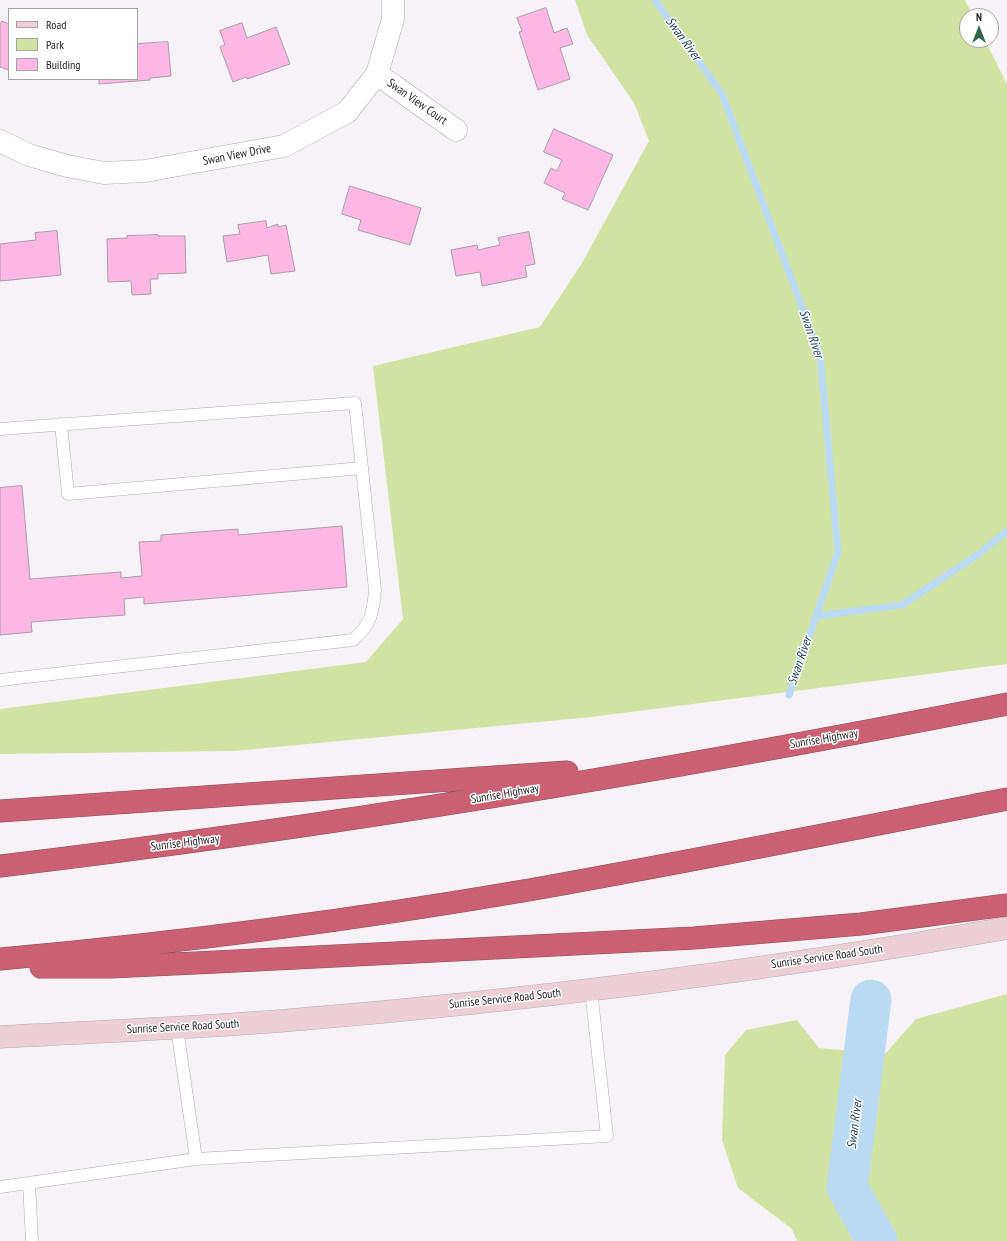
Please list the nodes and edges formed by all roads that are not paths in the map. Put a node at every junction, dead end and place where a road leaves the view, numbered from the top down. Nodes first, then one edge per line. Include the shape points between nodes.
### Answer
1 (393, 0) edge
2 (377, 74) junction
3 (456, 130) dead end
4 (0, 141) edge
5 (62, 424) junction
6 (0, 429) edge
7 (362, 468) junction
8 (0, 680) edge
9 (1007, 704) edge
10 (668, 767) junction
11 (1007, 799) edge
12 (0, 811) edge
13 (0, 866) edge
14 (1007, 905) edge
15 (1007, 928) edge
16 (0, 959) edge
17 (0, 968) edge
18 (591, 990) junction
19 (176, 1028) junction
20 (0, 1037) edge
21 (196, 1159) junction
22 (29, 1183) junction
23 (0, 1187) edge
24 (32, 1241) edge

1 - 2 street, Swan View Drive via 393,19
2 - 3 street, Swan View Court
2 - 4 street, Swan View Drive via 347,112 284,146 193,164 145,171 104,172 67,166 29,155
5 - 6 lane
5 - 7 lane via 355,403
5 - 7 lane via 68,494
7 - 8 lane via 374,597 370,620 364,631 353,640
9 - 10 highway, Sunrise Highway
10 - 12 highway via 521,774
10 - 13 highway, Sunrise Highway via 233,837
11 - 16 highway via 530,890 371,915
14 - 17 highway via 861,924 694,938 110,967
15 - 18 main road, Sunrise Service Road South via 817,960
18 - 19 main road, Sunrise Service Road South via 358,1014
18 - 21 lane via 608,1136
19 - 20 main road, Sunrise Service Road South
19 - 21 lane
21 - 22 lane
22 - 23 lane
22 - 24 lane

